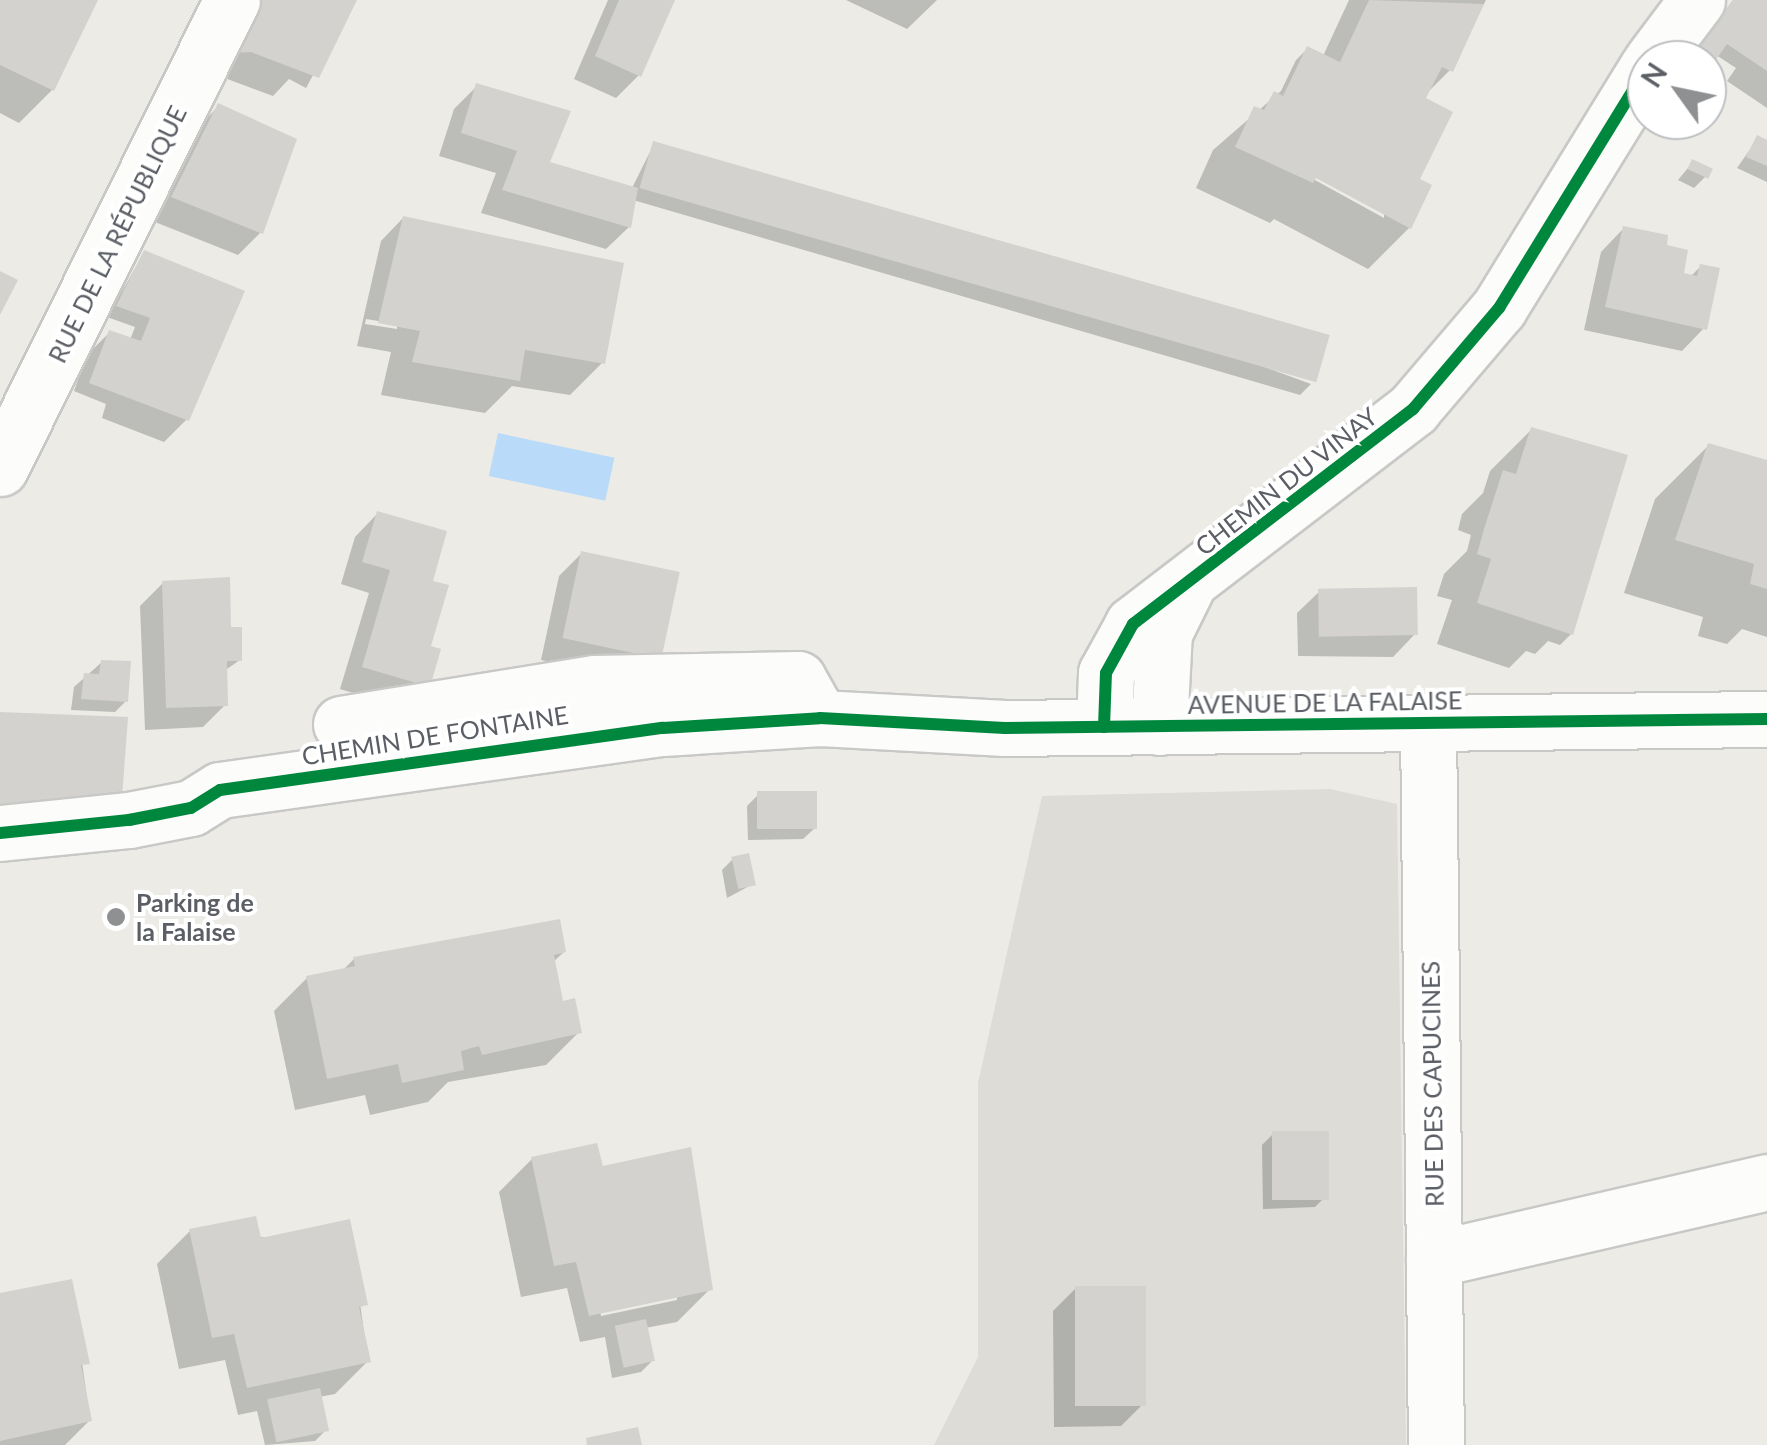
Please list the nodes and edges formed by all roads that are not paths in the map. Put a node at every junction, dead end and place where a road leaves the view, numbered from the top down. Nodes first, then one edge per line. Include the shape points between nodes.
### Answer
1 (232, 0) edge
2 (1697, 0) edge
3 (1667, 40) edge
4 (1627, 101) edge
5 (0, 468) edge
6 (1186, 588) junction
7 (820, 718) junction
8 (1767, 719) edge
9 (884, 721) joint
10 (1428, 722) junction
11 (341, 724) dead end
12 (1104, 727) junction
13 (1159, 727) junction
14 (0, 833) edge
15 (1767, 1182) edge
16 (1434, 1260) junction
17 (1436, 1445) edge

1 - 5 street, RUE DE LA RÉPUBLIQUE
2 - 3 street
4 - 6 street, CHEMIN DU VINAY via 1500,308 1413,409
6 - 12 street, CHEMIN DU VINAY via 1154,606 1117,648 1106,672
6 - 13 street, CHEMIN DU VINAY via 1164,633
7 - 9 street, CHEMIN DE FONTAINE
7 - 11 street via 798,679 596,683
7 - 14 street, CHEMIN DE FONTAINE via 609,732 220,790 191,808
8 - 10 street, AVENUE DE LA FALAISE
9 - 12 street, AVENUE DE LA FALAISE
10 - 13 street, AVENUE DE LA FALAISE
10 - 16 street, RUE DES CAPUCINES
12 - 13 street, AVENUE DE LA FALAISE
15 - 16 street
16 - 17 street, RUE DES CAPUCINES

